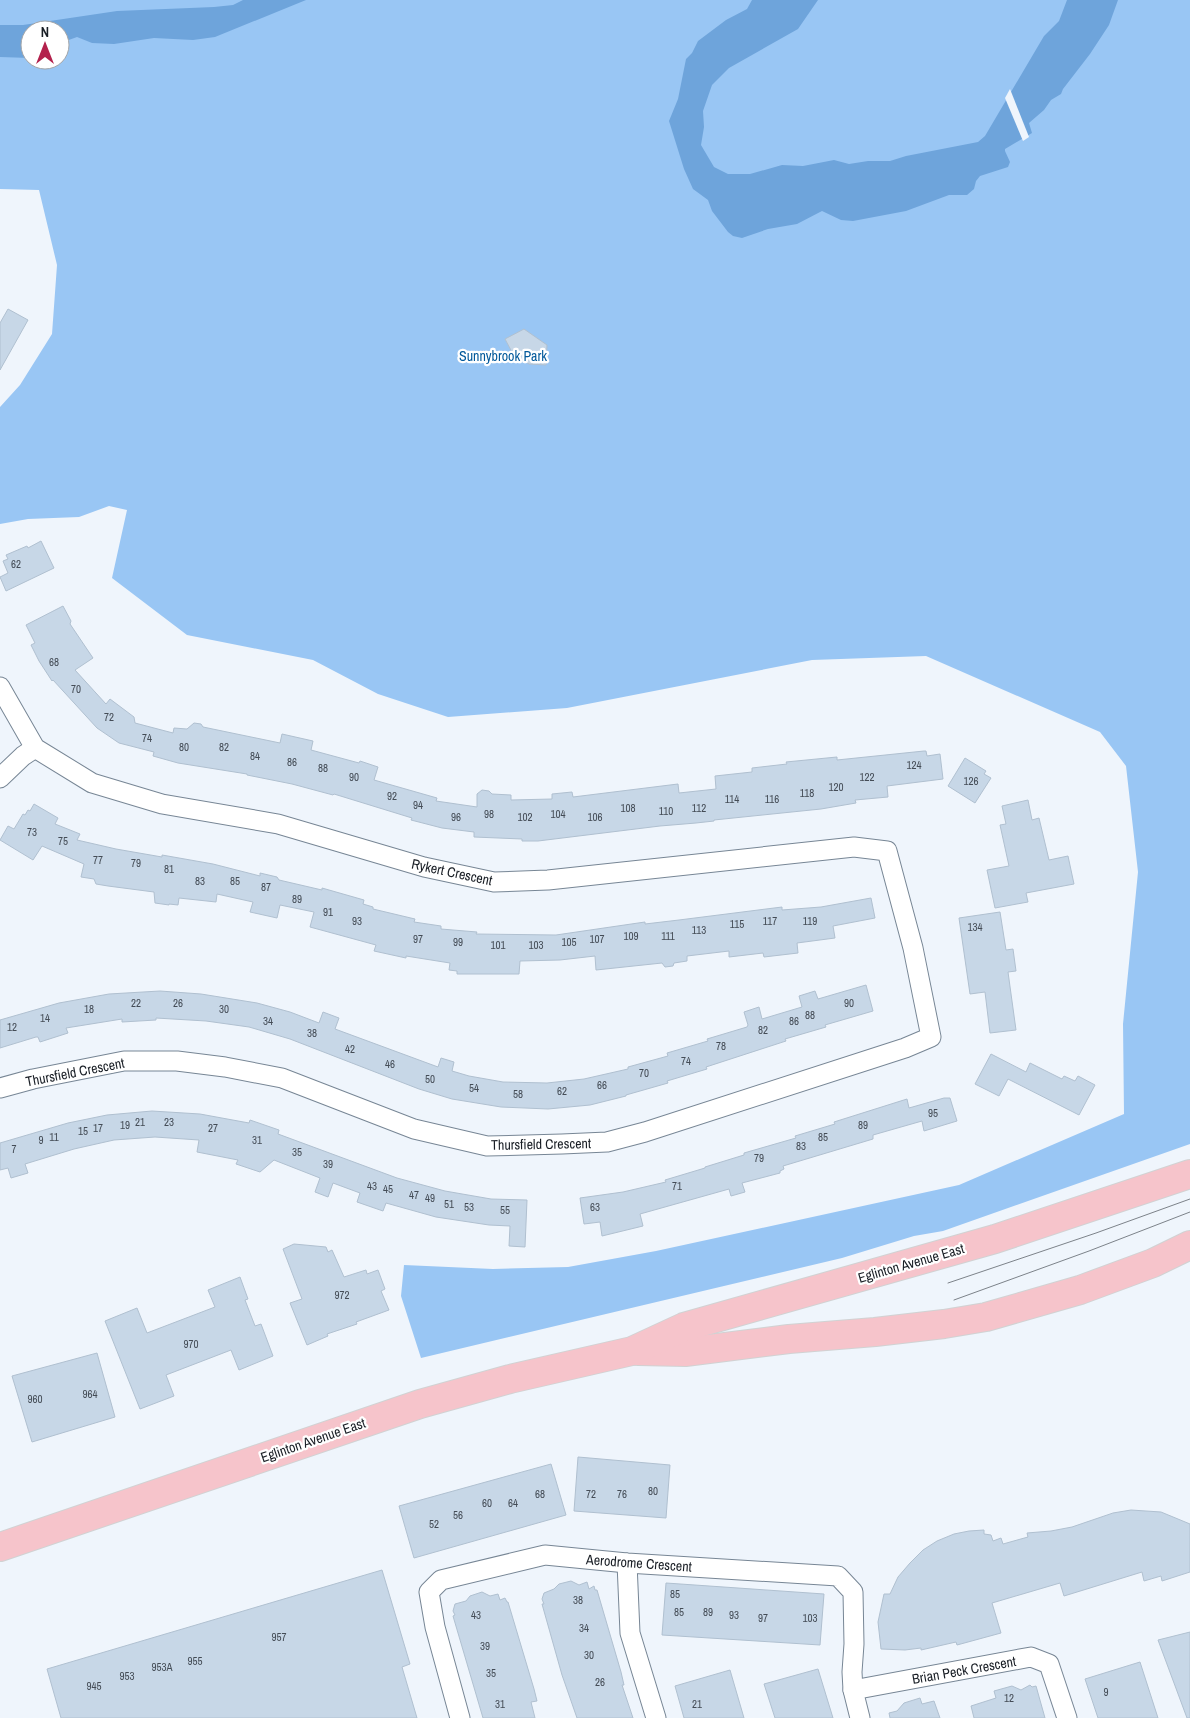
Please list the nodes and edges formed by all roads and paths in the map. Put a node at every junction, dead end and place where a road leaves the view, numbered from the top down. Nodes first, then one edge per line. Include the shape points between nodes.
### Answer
1 (0, 687) edge
2 (35, 748) junction
3 (0, 778) edge
4 (913, 948) joint
5 (0, 1088) edge
6 (1190, 1174) edge
7 (1190, 1245) edge
8 (632, 1351) junction
9 (0, 1547) edge
10 (627, 1563) junction
11 (853, 1690) junction
12 (460, 1718) edge
13 (656, 1718) edge
14 (860, 1718) edge
15 (1067, 1718) edge

1 - 2 street, Rykert Crescent
2 - 3 street
2 - 4 street, Rykert Crescent via 92,783 162,804 278,824 424,867 494,882 548,880 854,847 887,851
4 - 5 street, Thursfield Crescent via 931,1037 606,1142 487,1146 414,1129 282,1078 177,1062 124,1061 33,1078
6 - 8 main road, Eglinton Avenue East via 987,1242 684,1327
7 - 8 main road, Eglinton Avenue East via 1153,1264 1080,1290 986,1317 934,1326 685,1352
8 - 9 main road, Eglinton Avenue East via 420,1404
10 - 11 street, Aerodrome Crescent via 838,1576 853,1592
10 - 12 street, Aerodrome Crescent via 545,1555 441,1580 429,1592 435,1627
10 - 13 street via 630,1633
11 - 14 street, Aerodrome Crescent
11 - 15 street, Brian Peck Crescent via 1031,1658 1048,1664

